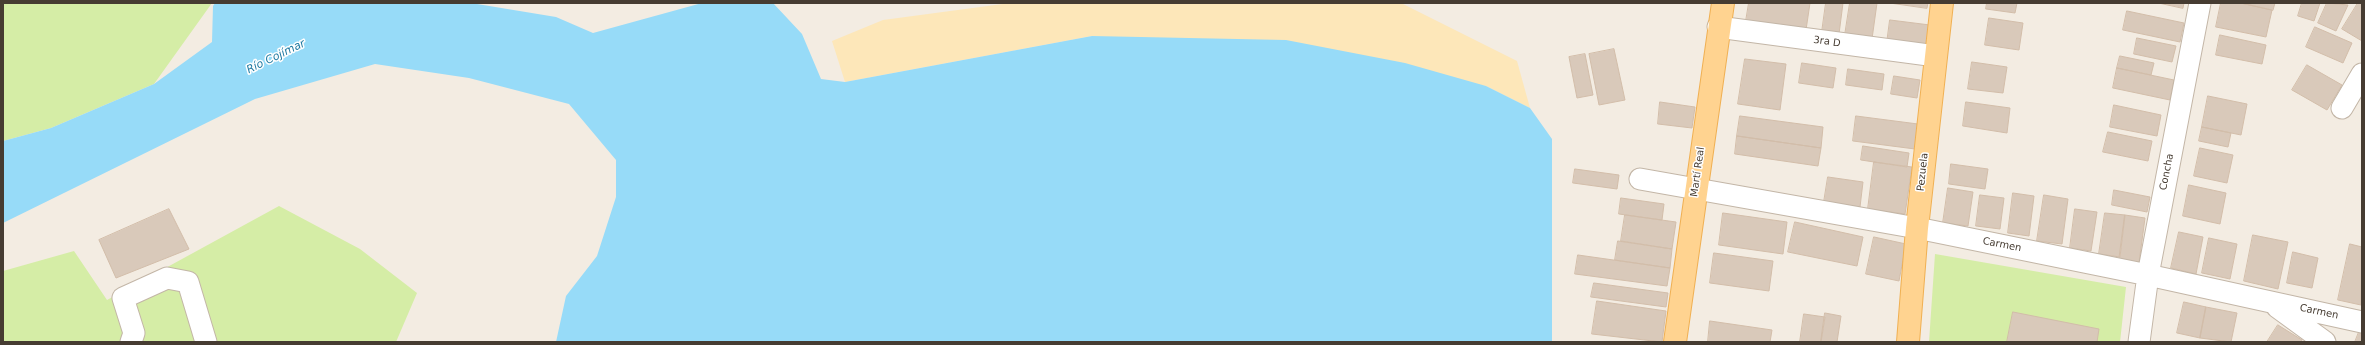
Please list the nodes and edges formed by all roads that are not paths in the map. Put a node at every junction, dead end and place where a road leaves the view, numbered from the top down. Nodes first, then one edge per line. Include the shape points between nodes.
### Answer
1 (1723, 3) edge
2 (1942, 3) edge
3 (2200, 3) edge
4 (1718, 27) junction
5 (1936, 56) junction
6 (2362, 74) edge
7 (2342, 108) dead end
8 (1640, 179) dead end
9 (1696, 190) junction
10 (1917, 228) junction
11 (2148, 275) junction
12 (2271, 302) junction
13 (2362, 322) edge
14 (131, 342) edge
15 (206, 342) edge
16 (1675, 342) edge
17 (1908, 342) edge
18 (2139, 342) edge
19 (2324, 342) edge

1 - 4 main road, Martí Real
2 - 5 main road, Pezuela
3 - 11 street, Concha
4 - 5 street, 3ra D
4 - 9 main road, Martí Real
5 - 10 main road, Pezuela
6 - 7 street
8 - 9 street, Carmen
9 - 10 street, Carmen
9 - 16 main road, Martí Real
10 - 11 street, Carmen
10 - 17 main road, Pezuela
11 - 12 street, Carmen
11 - 18 street, Concha
12 - 13 street, Carmen
12 - 19 street
14 - 15 street via 134,333 123,298 167,278 188,282

